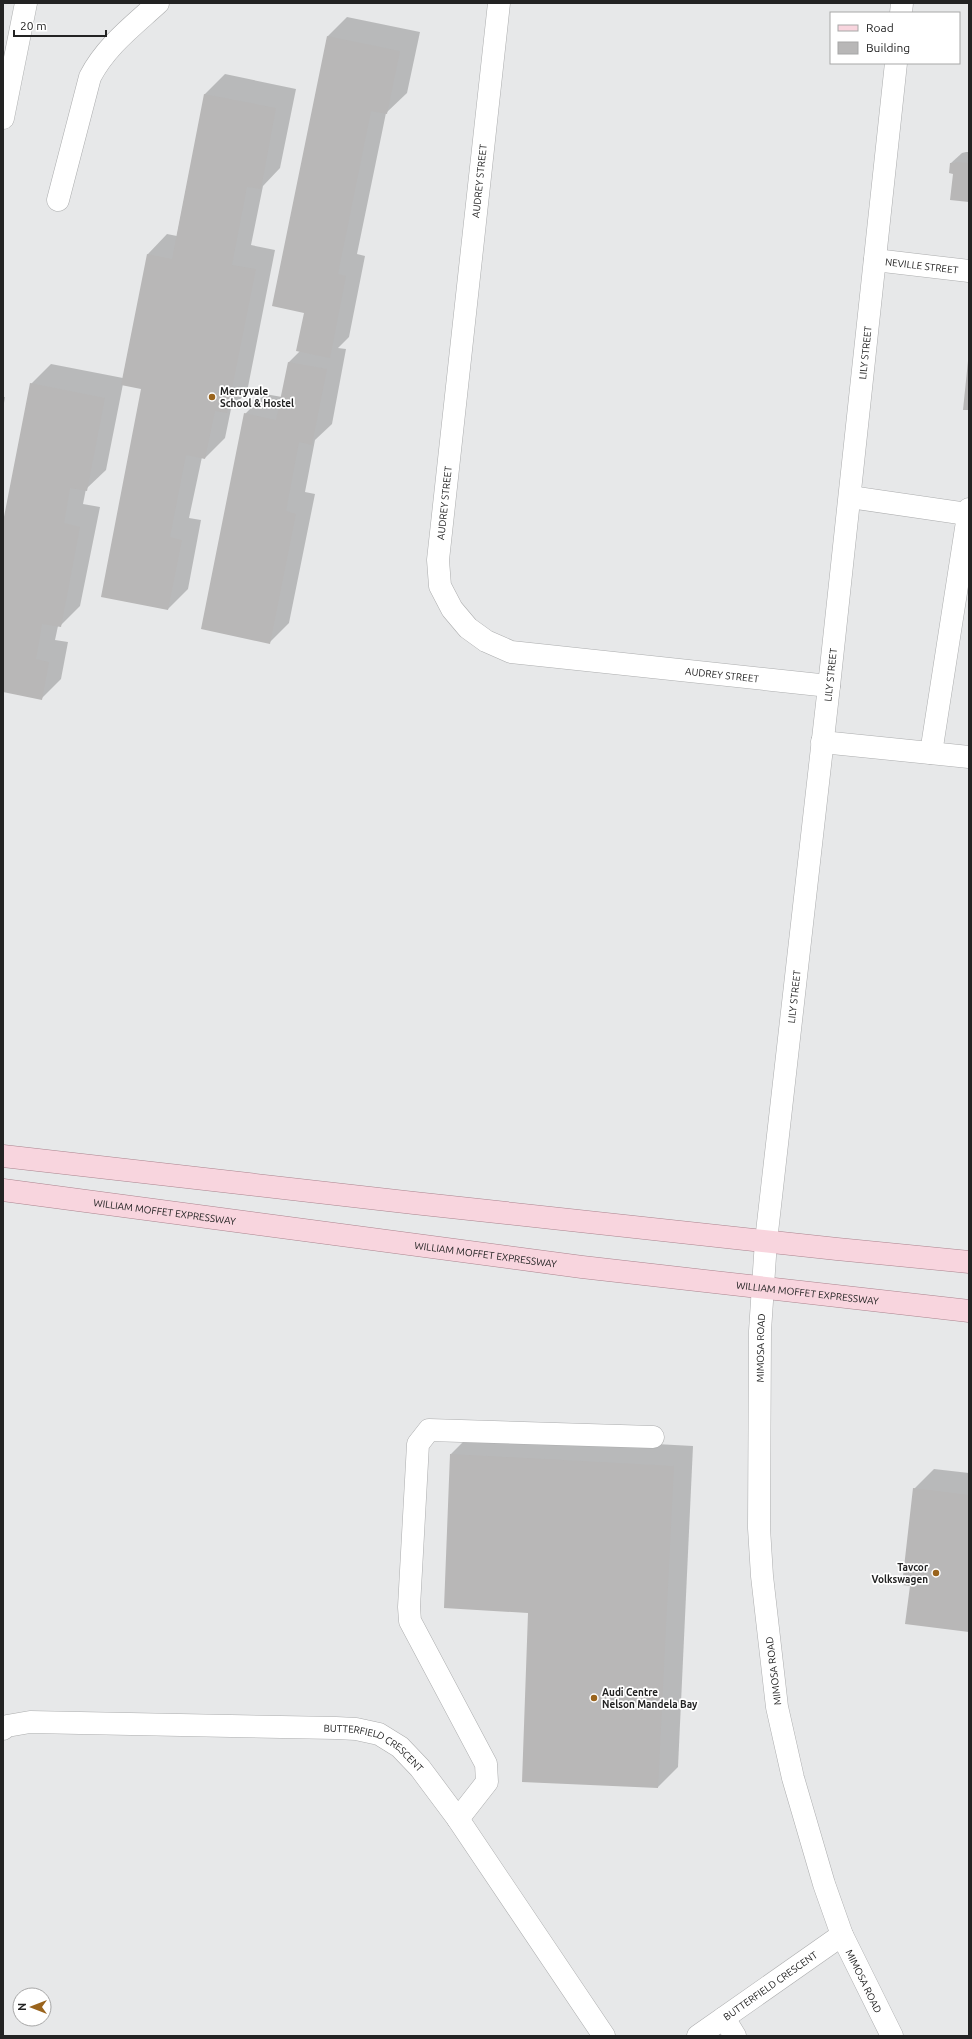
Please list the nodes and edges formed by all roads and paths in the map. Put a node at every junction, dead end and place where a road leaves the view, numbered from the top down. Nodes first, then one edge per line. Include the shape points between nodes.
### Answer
1 (26, 3) edge
2 (158, 3) edge
3 (499, 3) edge
4 (896, 64) edge
5 (3, 118) edge
6 (58, 200) dead end
7 (875, 260) junction
8 (969, 271) edge
9 (850, 497) junction
10 (968, 512) edge
11 (829, 686) junction
12 (822, 742) junction
13 (931, 753) junction
14 (969, 757) edge
15 (3, 1156) edge
16 (3, 1190) edge
17 (766, 1241) junction
18 (969, 1262) edge
19 (762, 1286) junction
20 (969, 1311) edge
21 (653, 1437) dead end
22 (3, 1729) edge
23 (458, 1820) junction
24 (842, 1935) junction
25 (730, 2027) edge
26 (604, 2036) edge
27 (698, 2036) edge
28 (892, 2036) edge

1 - 5 street
2 - 6 street via 111,46 90,77
3 - 11 street, AUDREY STREET via 438,560 440,586 452,609 468,628 486,641 511,652
4 - 7 street, LILY STREET
7 - 8 street, NEVILLE STREET
7 - 9 street, LILY STREET
9 - 10 street
9 - 11 street, LILY STREET
10 - 13 street
11 - 12 street, LILY STREET
12 - 13 street
12 - 17 street, LILY STREET
13 - 14 street
15 - 17 main road
16 - 19 main road, WILLIAM MOFFET EXPRESSWAY via 582,1267
17 - 18 main road
17 - 19 street, LILY STREET
19 - 20 main road, WILLIAM MOFFET EXPRESSWAY
19 - 24 street, MIMOSA ROAD via 759,1528 777,1707 811,1844
21 - 23 street via 429,1430 418,1444 410,1621 486,1764 487,1782
22 - 23 street, BUTTERFIELD CRESCENT via 30,1722 356,1729 379,1734 400,1747 420,1768
23 - 26 street, BUTTERFIELD CRESCENT
24 - 25 street, BUTTERFIELD CRESCENT
24 - 28 street, MIMOSA ROAD
25 - 27 street, BUTTERFIELD CRESCENT

